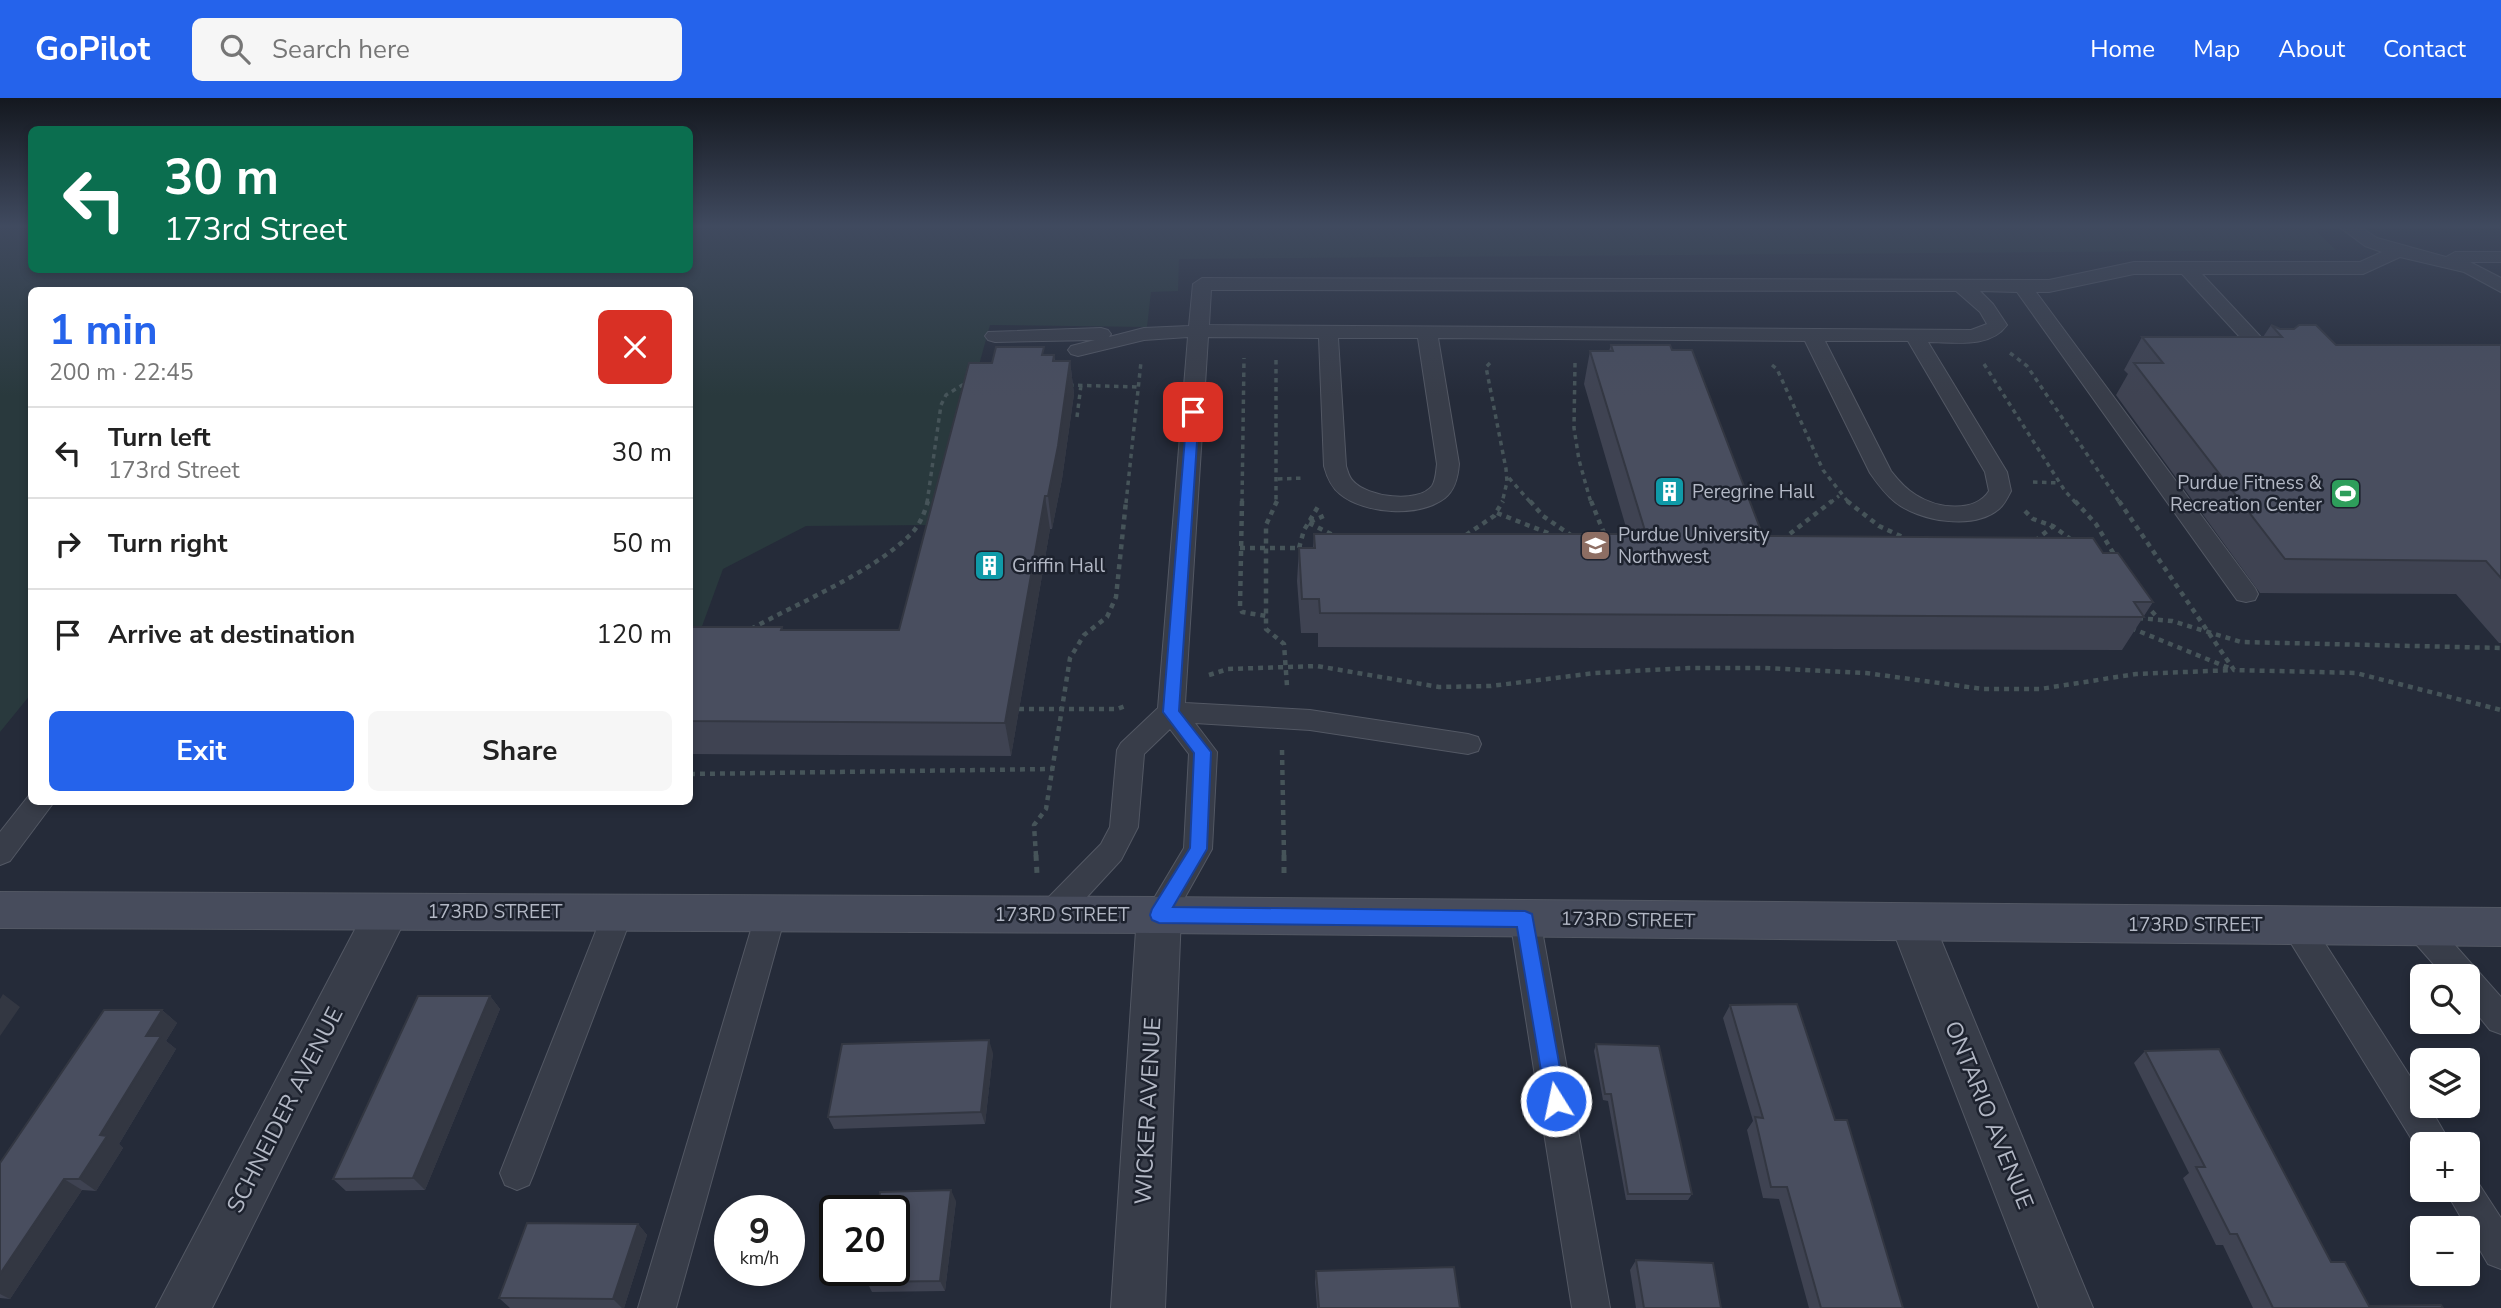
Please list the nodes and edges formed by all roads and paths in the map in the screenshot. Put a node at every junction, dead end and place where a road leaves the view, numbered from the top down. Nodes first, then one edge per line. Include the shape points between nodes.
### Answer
1 (2066, 282) edge
2 (2200, 282) edge
3 (1961, 286) junction
4 (2023, 287) junction
5 (1199, 331) junction
6 (1245, 331) junction
7 (1276, 331) junction
8 (1328, 331) junction
9 (1427, 332) junction
10 (1144, 334) junction
11 (1812, 335) junction
12 (995, 336) dead end
13 (1915, 336) junction
14 (1965, 336) junction
15 (1078, 350) dead end
16 (2267, 355) edge
17 (1503, 363) dead end
18 (1563, 363) dead end
19 (1766, 364) dead end
20 (971, 381) edge
21 (1058, 385) edge
22 (1081, 385) junction
23 (1139, 387) junction
24 (1077, 417) dead end
25 (1509, 478) junction
26 (1278, 479) junction
27 (1308, 482) dead end
28 (2060, 483) junction
29 (2032, 489) dead end
30 (1839, 496) junction
31 (1322, 501) dead end
32 (2024, 509) dead end
33 (1497, 513) junction
34 (1310, 523) junction
35 (2053, 526) junction
36 (1556, 536) edge
37 (1339, 538) edge
38 (1456, 539) edge
39 (1567, 541) edge
40 (1608, 542) edge
41 (1779, 542) edge
42 (1918, 542) edge
43 (2033, 542) edge
44 (2075, 542) edge
45 (1240, 548) junction
46 (1265, 548) junction
47 (1299, 548) junction
48 (1313, 548) edge
49 (2118, 561) edge
50 (2246, 594) dead end
51 (2140, 599) edge
52 (1266, 616) junction
53 (2136, 618) edge
54 (2159, 619) junction
55 (2125, 625) edge
56 (749, 630) edge
57 (2501, 648) edge
58 (1286, 666) junction
59 (1171, 700) junction
60 (1019, 709) edge
61 (1061, 709) junction
62 (1282, 718) junction
63 (1468, 744) dead end
64 (1052, 769) junction
65 (693, 774) edge
66 (38, 805) edge
67 (0, 853) edge
68 (387, 912) junction
69 (618, 913) junction
70 (3, 914) edge
71 (771, 914) junction
72 (1045, 915) junction
73 (1159, 915) junction
74 (1285, 916) junction
75 (1525, 919) junction
76 (1912, 923) junction
77 (2297, 926) junction
78 (2419, 926) junction
79 (2501, 927) edge
80 (2452, 964) edge
81 (2480, 995) edge
82 (2501, 1020) edge
83 (2426, 1132) edge
84 (517, 1173) dead end
85 (2470, 1202) edge
86 (2501, 1251) edge
87 (183, 1308) edge
88 (657, 1308) edge
89 (1138, 1308) edge
90 (1591, 1308) edge
91 (2066, 1308) edge

1 - 4 lane
2 - 16 lane
3 - 4 lane
3 - 5 lane via 1202,284
3 - 14 lane via 1984,303 1997,325 1986,335
4 - 50 lane
5 - 6 lane
5 - 10 lane
5 - 59 lane
6 - 7 lane
6 - 45 path
7 - 8 lane
7 - 26 path
8 - 9 lane
8 - 9 lane via 1335,466 1341,483 1373,501 1398,504 1437,494 1447,480
9 - 11 lane
10 - 12 lane
10 - 15 lane
10 - 23 path
11 - 13 lane
11 - 13 lane via 1895,492 1932,510 1978,511 1993,504 2000,491 1996,472
13 - 14 lane
14 - 28 path
17 - 25 path via 1486,367
18 - 40 path via 1576,363 1578,370 1575,436 1591,506
19 - 30 path via 1777,369
20 - 56 path via 946,395 941,405 930,486 916,529 881,557
21 - 22 path
22 - 23 path
22 - 24 path
23 - 61 path via 1116,597 1107,617 1076,645
25 - 33 path
25 - 39 path via 1543,516 1580,544
26 - 27 path
26 - 46 path via 1278,499 1266,525
28 - 29 path via 2028,482
28 - 49 path via 2096,524
30 - 41 path
30 - 42 path via 1878,526
31 - 34 path
32 - 35 path via 2033,519
33 - 36 path
33 - 38 path via 1487,524
34 - 37 path
34 - 47 path
35 - 43 path
35 - 44 path
45 - 46 path
45 - 52 path via 1242,612
46 - 47 path
46 - 52 path
47 - 48 path
51 - 54 path
52 - 58 path via 1266,629 1284,644
53 - 54 path
54 - 57 path via 2241,642
55 - 58 path via 2234,670 2136,674 2040,689 1983,689 1887,675 1764,667 1689,667 1439,687 1317,666
58 - 59 path via 1228,668
58 - 62 path via 1288,695
59 - 61 path via 1117,709
59 - 62 lane
59 - 72 lane via 1131,750 1124,827 1111,852
59 - 73 lane via 1203,752 1198,849
60 - 61 path
61 - 64 path
62 - 63 lane
62 - 74 path
64 - 65 path
64 - 72 path via 1046,809 1034,825
66 - 67 lane
68 - 69 street, 173RD STREET
68 - 70 street, 173RD STREET
68 - 87 street, SCHNEIDER AVENUE
69 - 71 street, 173RD STREET
69 - 84 lane
71 - 72 street, 173RD STREET
71 - 88 lane
72 - 73 street, 173RD STREET
73 - 74 street, 173RD STREET
73 - 89 street, WICKER AVENUE
74 - 75 street, 173RD STREET
75 - 76 street, 173RD STREET
75 - 90 lane
76 - 77 street, 173RD STREET
76 - 91 street, ONTARIO AVENUE
77 - 78 street, 173RD STREET
77 - 83 lane
78 - 79 street, 173RD STREET
78 - 80 lane
81 - 82 lane
85 - 86 lane

